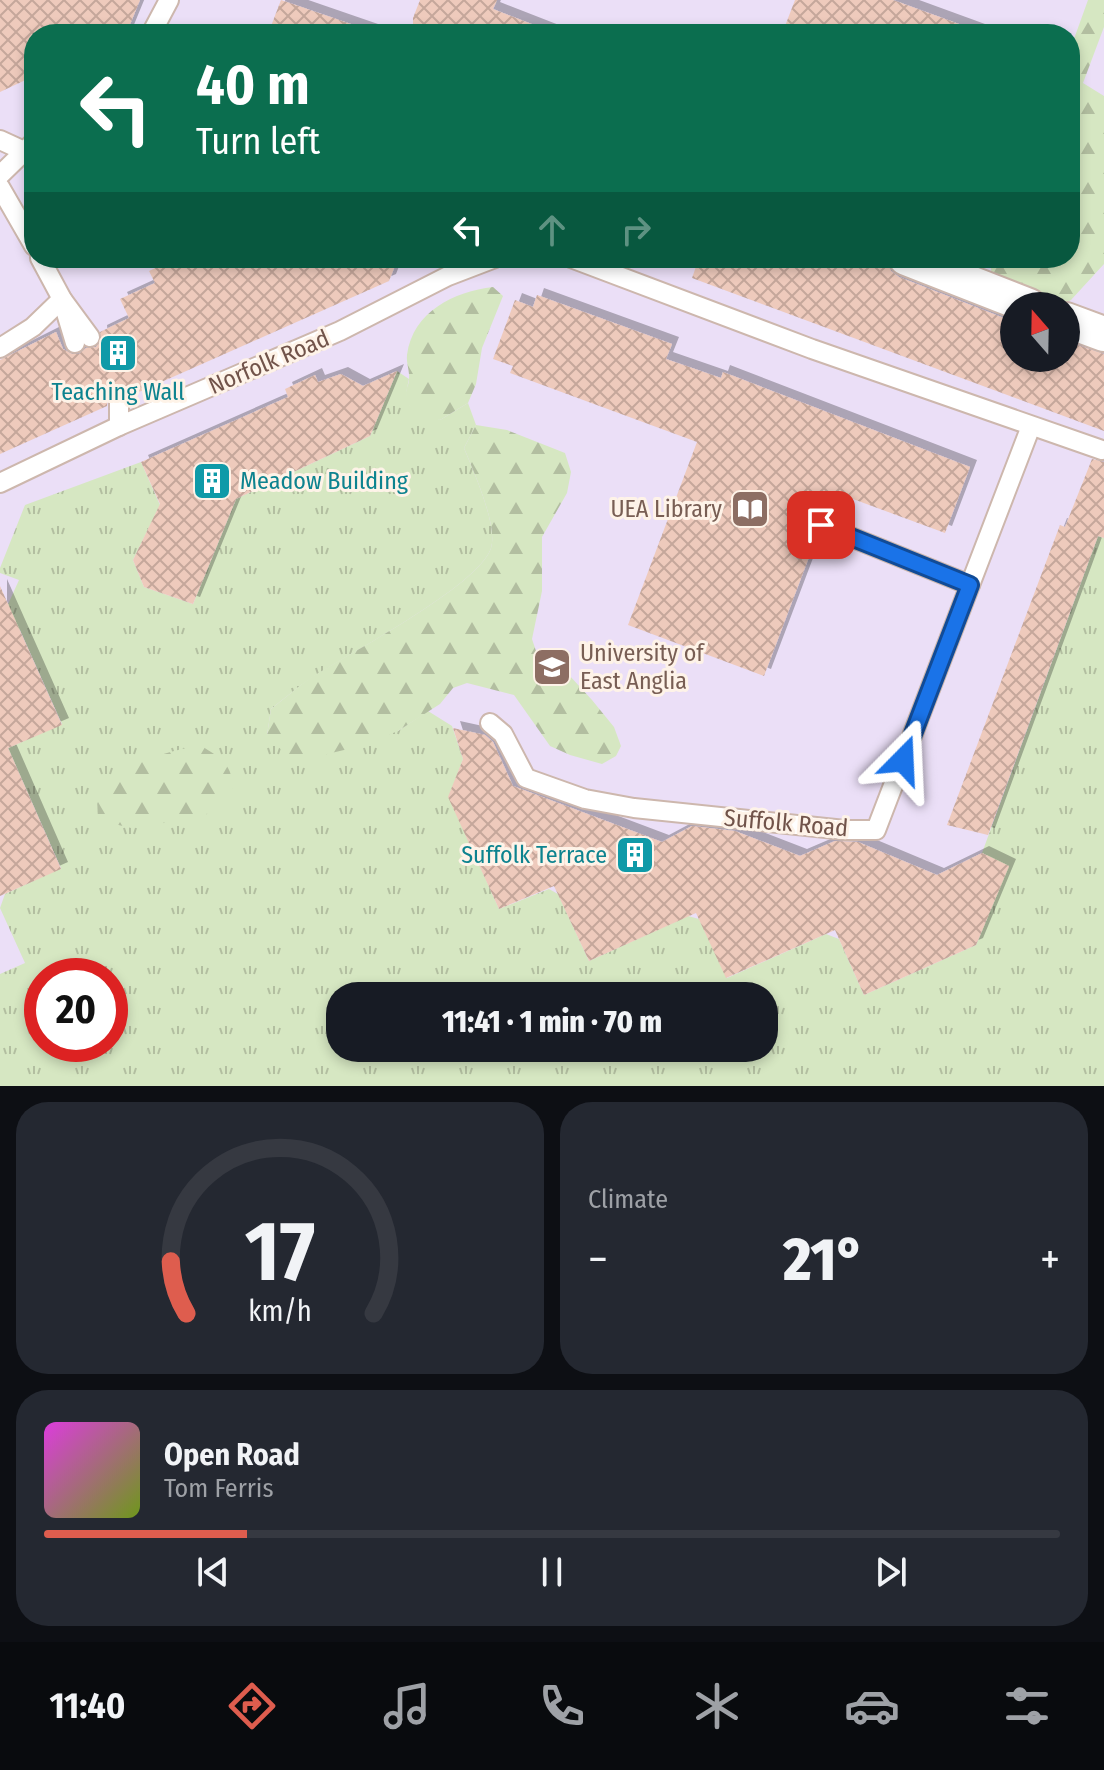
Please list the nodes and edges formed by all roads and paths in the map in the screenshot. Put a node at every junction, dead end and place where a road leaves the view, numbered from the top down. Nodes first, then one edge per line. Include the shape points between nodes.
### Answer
1 (169, 0) edge
2 (156, 24) edge
3 (0, 140) edge
4 (24, 145) edge
5 (24, 151) edge
6 (0, 175) edge
7 (0, 187) edge
8 (24, 229) edge
9 (45, 268) edge
10 (469, 268) edge
11 (597, 268) edge
12 (932, 268) edge
13 (1000, 295) edge
14 (62, 299) junction
15 (1080, 325) edge
16 (1104, 334) edge
17 (83, 340) dead end
18 (0, 348) edge
19 (112, 404) dead end
20 (119, 426) junction
21 (1031, 426) junction
22 (1102, 450) dead end
23 (0, 483) edge
24 (821, 525) dead end
25 (970, 585) junction
26 (490, 723) dead end

1 - 2 lane
3 - 4 lane
5 - 6 lane
7 - 8 lane
9 - 14 lane
10 - 20 lane, Norfolk Road via 340,331
11 - 21 lane
12 - 13 street
14 - 17 lane
14 - 18 lane
15 - 16 street
19 - 20 lane
20 - 23 lane, Norfolk Road
21 - 22 lane
21 - 25 lane, Suffolk Road
24 - 25 lane
25 - 26 lane, Suffolk Road via 876,830 664,812 585,799 526,778 503,734

